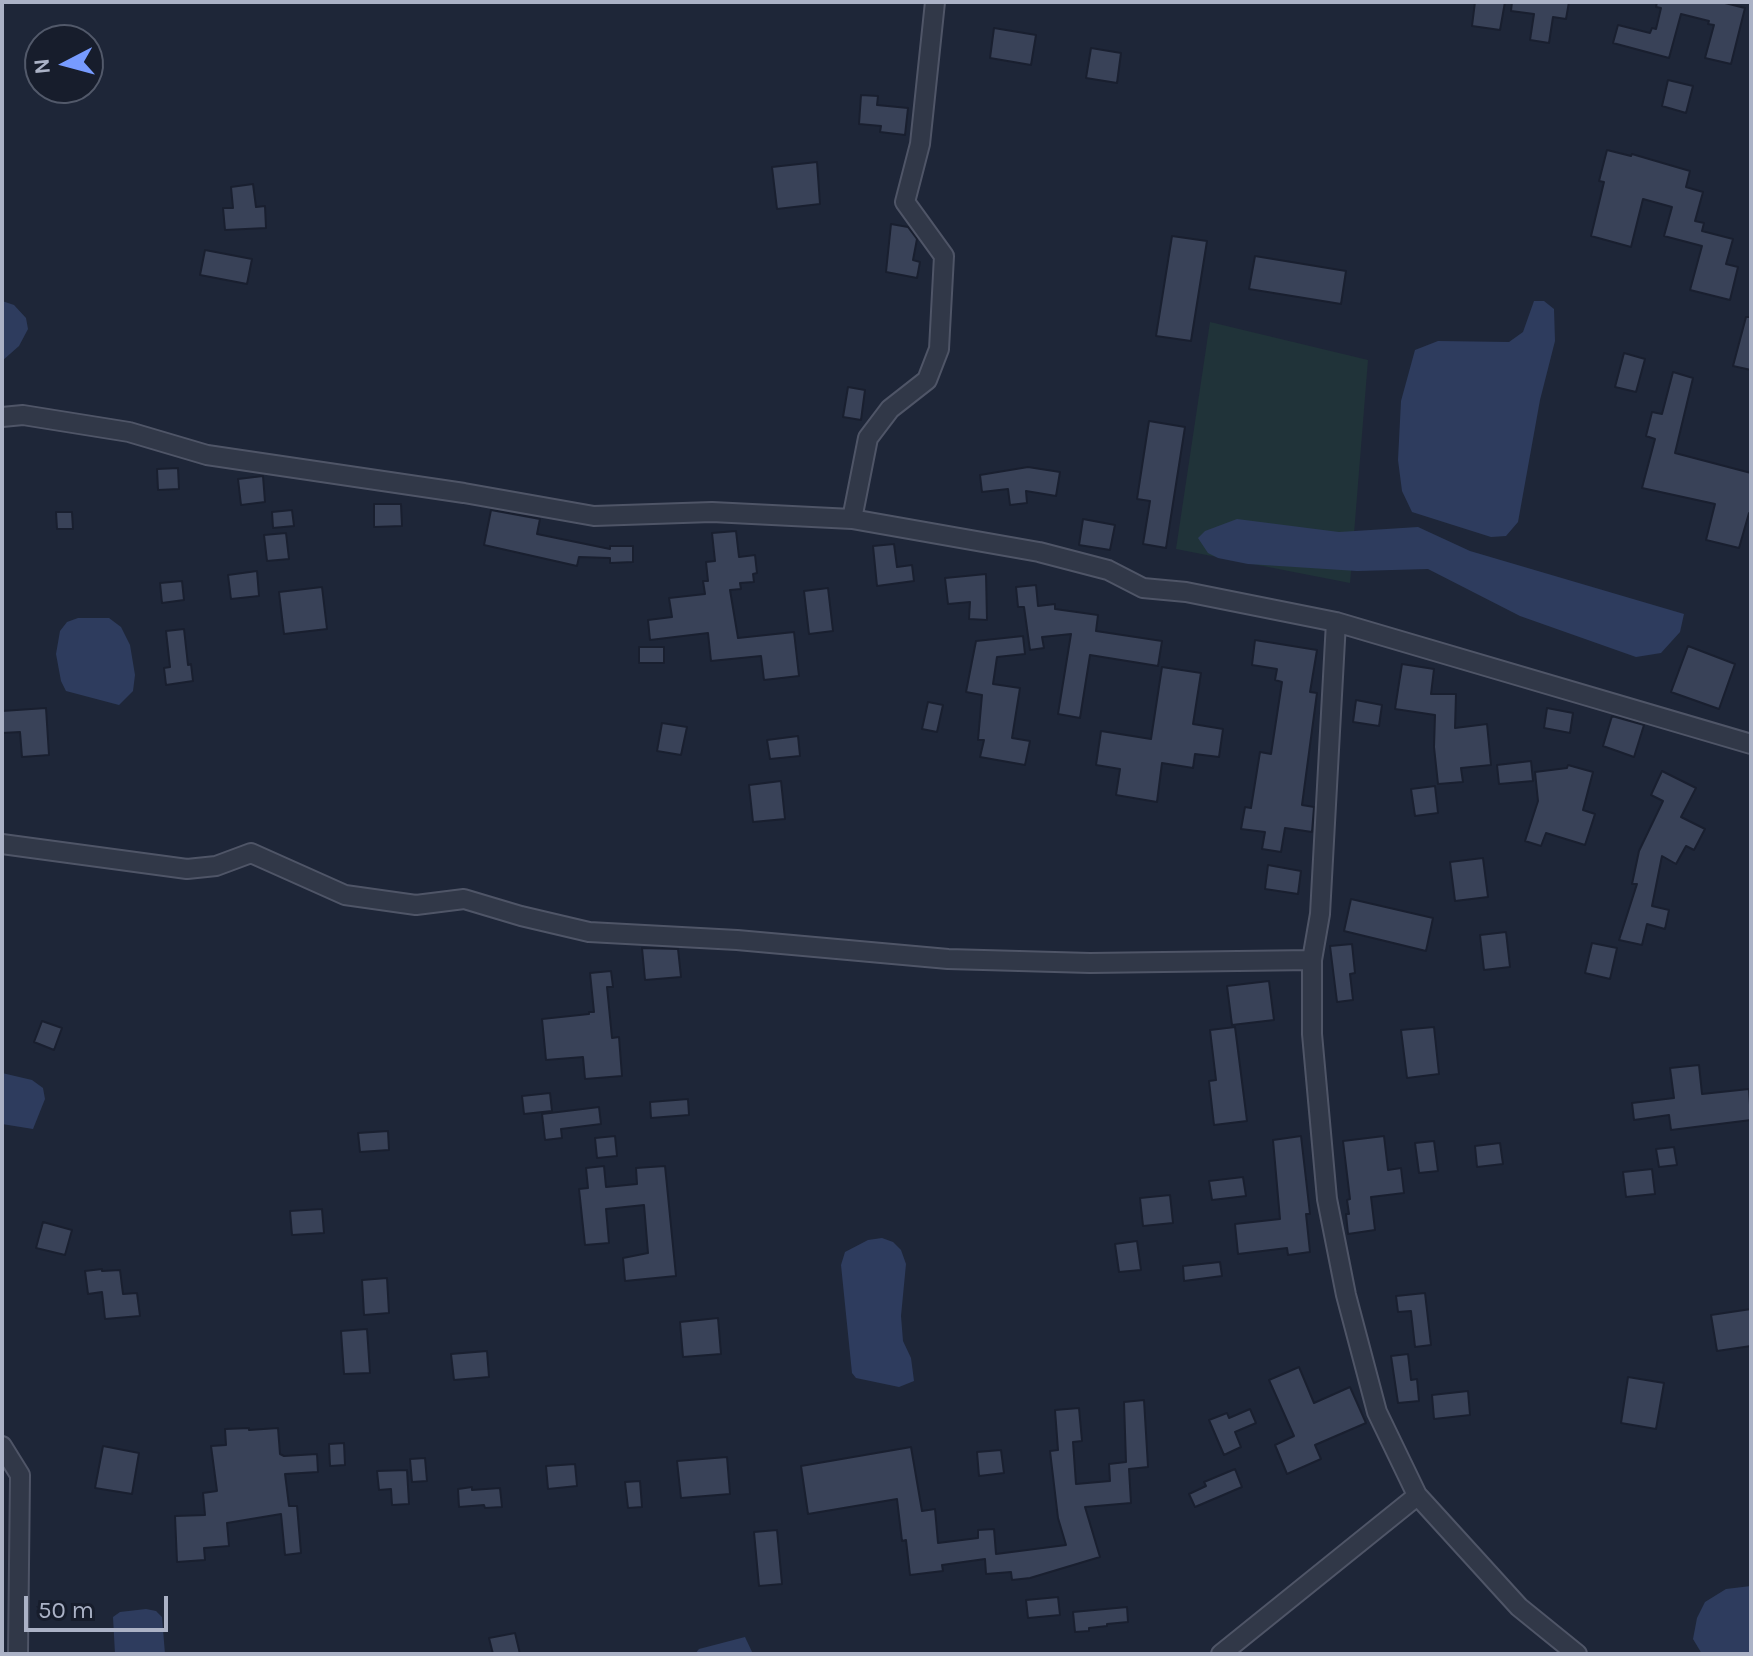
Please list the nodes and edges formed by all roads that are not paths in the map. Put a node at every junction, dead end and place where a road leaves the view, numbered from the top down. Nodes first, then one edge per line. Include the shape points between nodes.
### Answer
1 (935, 2) edge
2 (2, 417) edge
3 (852, 519) junction
4 (1336, 622) junction
5 (1751, 744) edge
6 (2, 844) edge
7 (1312, 960) junction
8 (2, 1446) edge
9 (1417, 1496) junction
10 (18, 1654) edge
11 (1221, 1654) edge
12 (1577, 1654) edge

1 - 3 street via 920,144 905,202 944,256 939,349 927,380 890,409 868,438
2 - 3 street via 23,415 129,432 207,455 594,516 712,512
3 - 4 street via 1039,552 1108,570 1143,588
4 - 5 street
4 - 7 street via 1320,914
6 - 7 street via 187,869 216,866 251,853 345,895 416,905 464,899 589,932 948,959
7 - 9 street via 1312,1034 1327,1199 1377,1412
8 - 10 street via 20,1475
9 - 11 street
9 - 12 street via 1519,1607

